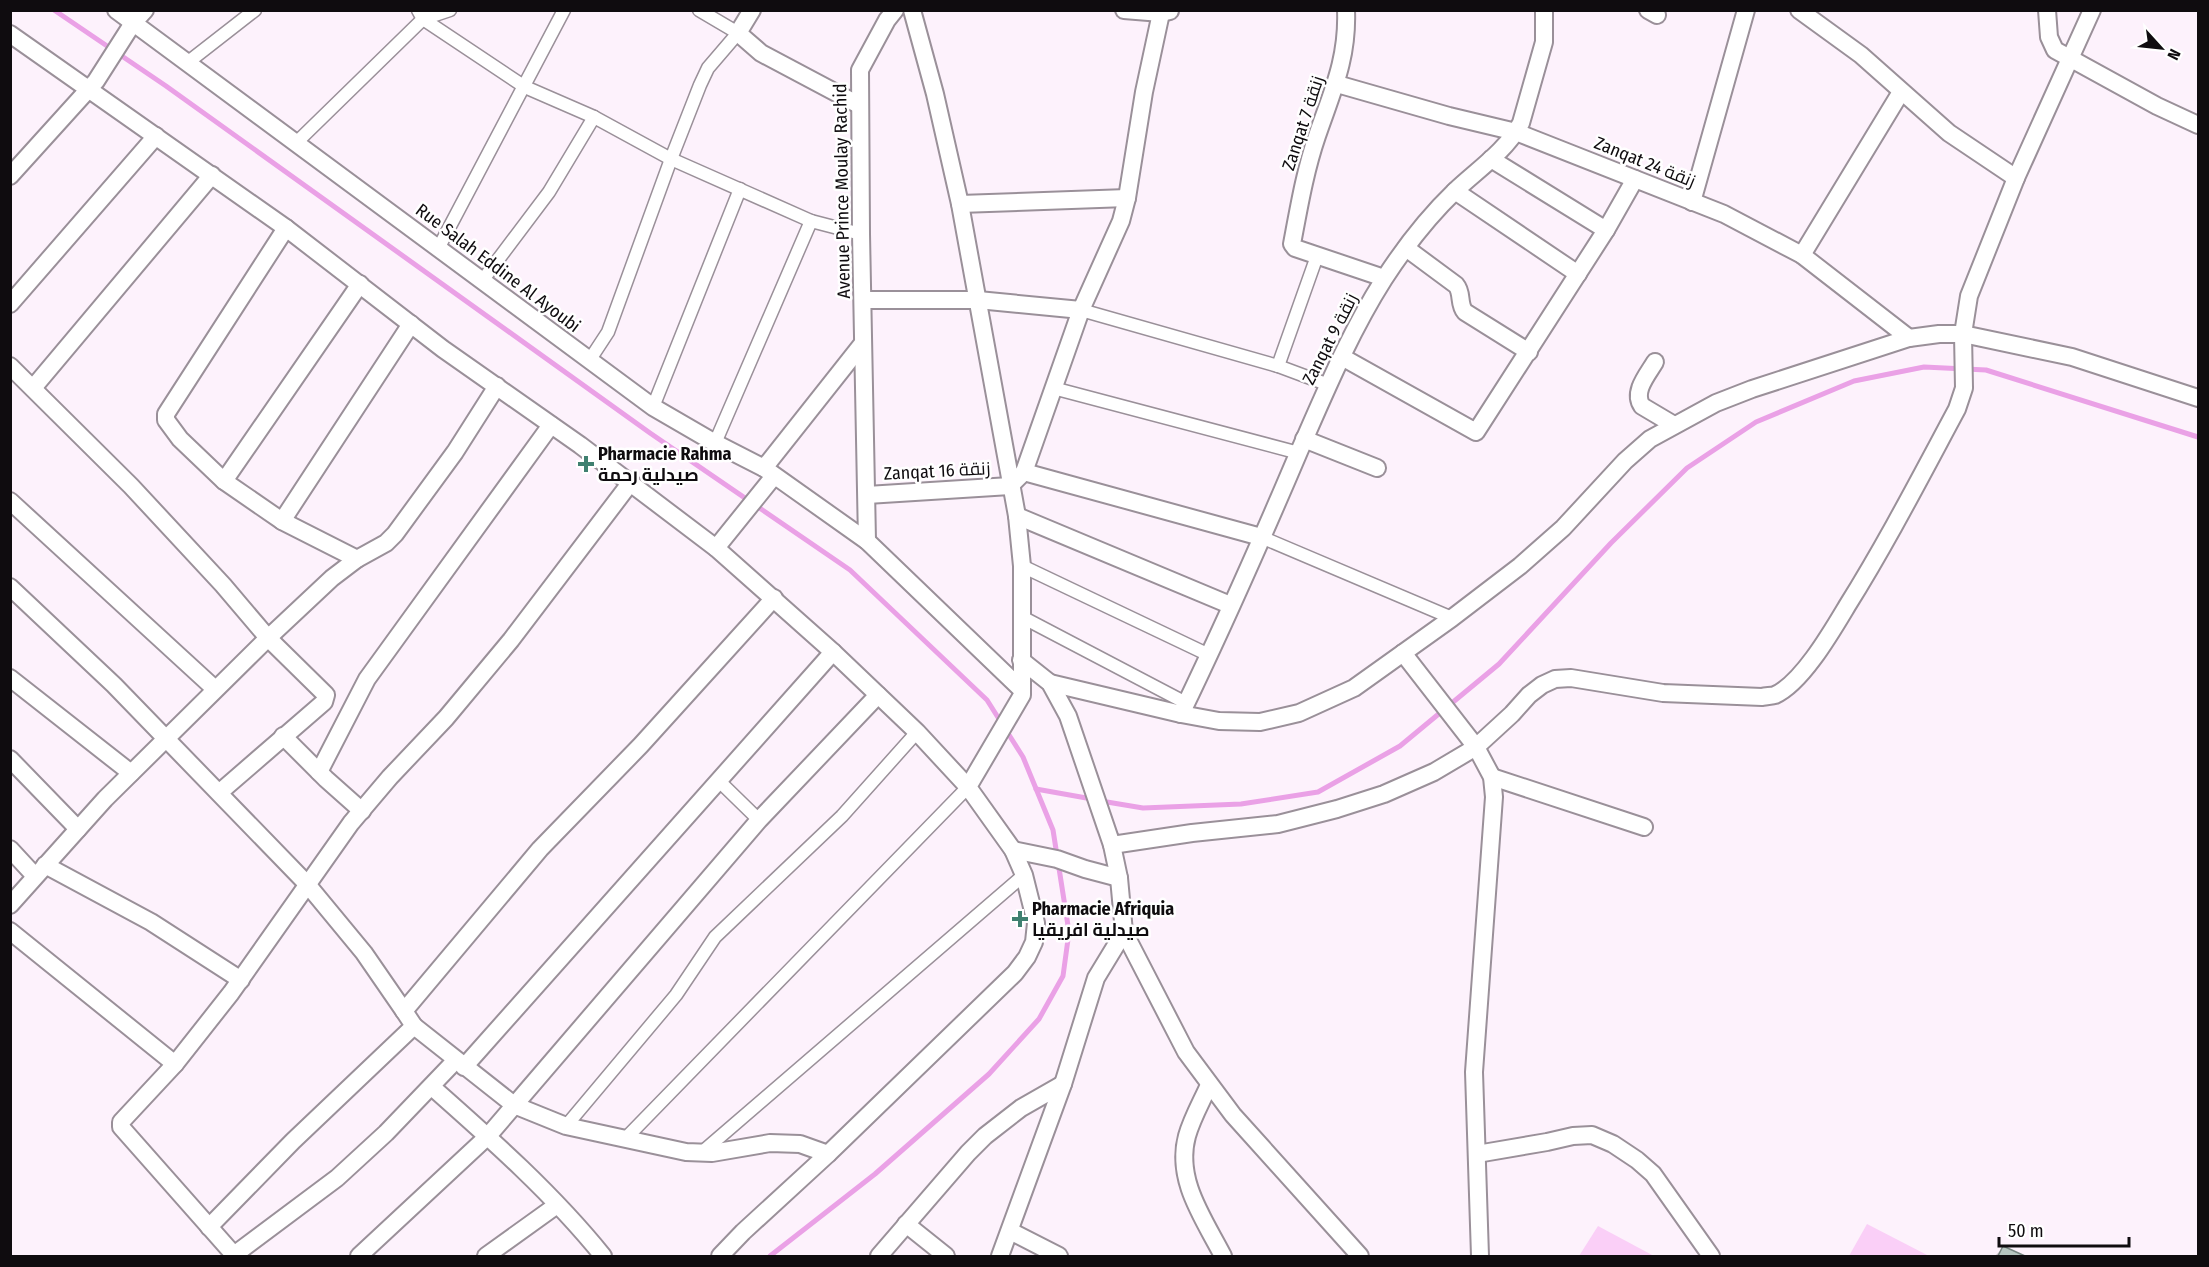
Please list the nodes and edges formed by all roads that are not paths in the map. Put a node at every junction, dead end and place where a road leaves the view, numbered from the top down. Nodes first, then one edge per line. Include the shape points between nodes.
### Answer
1 (116, 10) edge
2 (145, 10) edge
3 (255, 10) edge
4 (450, 10) edge
5 (564, 10) edge
6 (699, 10) edge
7 (752, 10) edge
8 (894, 10) edge
9 (912, 10) edge
10 (1124, 10) edge
11 (1346, 10) edge
12 (1544, 10) edge
13 (1746, 10) edge
14 (1799, 10) edge
15 (2047, 10) edge
16 (2092, 10) edge
17 (1166, 12) edge
18 (421, 15) edge
19 (133, 23) junction
20 (738, 33) junction
21 (10, 34) edge
22 (2071, 57) junction
23 (187, 63) junction
24 (1337, 84) junction
25 (93, 85) junction
26 (525, 87) junction
27 (1901, 92) junction
28 (859, 105) junction
29 (594, 117) junction
30 (2199, 125) edge
31 (1516, 132) junction
32 (156, 136) junction
33 (297, 142) junction
34 (671, 159) junction
35 (1491, 159) junction
36 (212, 175) junction
37 (10, 176) edge
38 (2016, 178) junction
39 (1635, 179) junction
40 (741, 189) junction
41 (1455, 191) junction
42 (1127, 198) junction
43 (1692, 202) junction
44 (960, 204) junction
45 (810, 221) junction
46 (286, 228) junction
47 (1606, 231) junction
48 (861, 234) junction
49 (439, 247) junction
50 (1406, 248) junction
51 (1803, 255) junction
52 (1317, 256) junction
53 (1578, 274) junction
54 (1384, 278) junction
55 (482, 280) junction
56 (360, 285) junction
57 (863, 300) junction
58 (978, 300) junction
59 (10, 304) edge
60 (1081, 310) junction
61 (411, 324) junction
62 (1963, 334) junction
63 (1909, 338) junction
64 (863, 343) junction
65 (1529, 352) junction
66 (1342, 357) junction
67 (589, 361) junction
68 (1655, 362) dead end
69 (10, 366) edge
70 (1278, 366) junction
71 (1329, 385) junction
72 (497, 386) junction
73 (33, 388) junction
74 (1053, 388) junction
75 (2199, 398) edge
76 (653, 407) junction
77 (551, 425) junction
78 (1674, 425) junction
79 (715, 443) junction
80 (1301, 446) junction
81 (1377, 468) dead end
82 (769, 472) junction
83 (1024, 472) junction
84 (224, 481) junction
85 (631, 483) junction
86 (1010, 486) junction
87 (867, 495) junction
88 (10, 501) edge
89 (1017, 516) junction
90 (282, 520) junction
91 (1261, 537) junction
92 (867, 541) junction
93 (716, 548) junction
94 (357, 559) junction
95 (1022, 566) junction
96 (10, 587) edge
97 (774, 597) junction
98 (1230, 605) junction
99 (1022, 617) junction
100 (1452, 618) junction
101 (268, 638) junction
102 (833, 652) junction
103 (1403, 653) junction
104 (1209, 655) junction
105 (1021, 660) junction
106 (10, 678) edge
107 (1050, 684) junction
108 (215, 689) junction
109 (1022, 692) junction
110 (878, 695) junction
111 (1184, 709) junction
112 (917, 732) junction
113 (283, 736) junction
114 (165, 739) junction
115 (1476, 747) junction
116 (10, 759) edge
117 (319, 772) junction
118 (131, 773) junction
119 (1492, 777) junction
120 (718, 780) junction
121 (968, 787) junction
122 (220, 792) junction
123 (362, 811) junction
124 (759, 820) junction
125 (1644, 827) dead end
126 (78, 829) junction
127 (1113, 845) junction
128 (10, 849) edge
129 (1013, 850) junction
130 (40, 870) junction
131 (1024, 875) junction
132 (1119, 878) junction
133 (307, 884) junction
134 (10, 905) edge
135 (10, 931) edge
136 (1124, 932) junction
137 (241, 980) junction
138 (404, 1011) junction
139 (414, 1026) junction
140 (175, 1064) junction
141 (460, 1064) junction
142 (1063, 1084) junction
143 (1209, 1085) junction
144 (432, 1087) junction
145 (514, 1105) junction
146 (566, 1126) junction
147 (488, 1136) junction
148 (626, 1138) junction
149 (700, 1154) junction
150 (828, 1154) junction
151 (1477, 1154) junction
152 (557, 1205) junction
153 (906, 1224) junction
154 (209, 1227) junction
155 (1010, 1231) junction
156 (234, 1256) edge
157 (359, 1257) edge
158 (486, 1257) edge
159 (603, 1257) edge
160 (720, 1257) edge
161 (879, 1257) edge
162 (946, 1257) edge
163 (1000, 1257) edge
164 (1059, 1257) edge
165 (1223, 1257) edge
166 (1360, 1257) edge
167 (1480, 1257) edge
168 (1712, 1257) edge

1 - 19 street, Rue Salah Eddine Al Ayoubi
2 - 19 street
3 - 23 street
4 - 18 street
5 - 26 street
6 - 20 street
7 - 20 street
8 - 28 street, Avenue Prince Moulay Rachid via 860,70
9 - 44 street
10 - 17 street
11 - 24 street, Zanqat 7 زنقة
12 - 31 street, Zanqat 9 زنقة via 1544,42
13 - 43 street
14 - 27 street via 1861,55
15 - 22 street via 2051,45
16 - 22 street
17 - 42 street via 1144,92
18 - 26 street
18 - 33 street
19 - 23 street, Rue Salah Eddine Al Ayoubi
19 - 25 street
20 - 28 street via 761,53
20 - 34 street via 708,68
21 - 25 street
22 - 30 street
22 - 38 street
23 - 33 street, Rue Salah Eddine Al Ayoubi
24 - 31 street, Zanqat 24 زنقة
24 - 52 street, Zanqat 7 زنقة via 1301,191 1293,247
25 - 32 street
25 - 37 street
26 - 29 street
26 - 49 street
27 - 38 street via 1949,133
27 - 51 street
28 - 48 street, Avenue Prince Moulay Rachid
29 - 34 street
29 - 55 street via 549,192
31 - 35 street, Zanqat 9 زنقة
31 - 39 street, Zanqat 24 زنقة
32 - 36 street
32 - 59 street
33 - 49 street, Rue Salah Eddine Al Ayoubi
34 - 40 street
34 - 67 street via 608,332
35 - 41 street, Zanqat 9 زنقة
35 - 47 street
36 - 46 street
36 - 73 street
38 - 62 street via 1969,296
39 - 43 street, Zanqat 24 زنقة
39 - 47 street
40 - 45 street
40 - 76 street
41 - 50 street, Zanqat 9 زنقة
41 - 53 street
42 - 44 street
42 - 60 street via 1121,221
43 - 51 street, Zanqat 24 زنقة via 1762,232
44 - 58 street
45 - 48 street
45 - 79 street
46 - 56 street
46 - 84 street via 166,414 180,439
47 - 53 street
48 - 57 street, Avenue Prince Moulay Rachid
49 - 55 street, Rue Salah Eddine Al Ayoubi
50 - 54 street, Zanqat 9 زنقة
50 - 65 street via 1456,285 1465,312
51 - 63 street, Zanqat 24 زنقة
52 - 54 street
52 - 70 street
53 - 65 street
54 - 66 street, Zanqat 9 زنقة
55 - 67 street, Rue Salah Eddine Al Ayoubi
56 - 61 street
56 - 84 street
57 - 58 street
57 - 64 street, Avenue Prince Moulay Rachid
58 - 60 street
58 - 86 street
60 - 70 street
60 - 74 street
61 - 72 street
61 - 90 street
62 - 63 street
62 - 75 street via 2072,357
62 - 115 street via 1964,380 1957,409 1884,546 1824,643 1785,688 1762,697 1663,693 1571,678 1555,679 1529,695
63 - 78 street via 1752,389
64 - 82 street
64 - 87 street, Avenue Prince Moulay Rachid
65 - 66 street via 1476,432
66 - 71 street, Zanqat 9 زنقة
67 - 76 street, Rue Salah Eddine Al Ayoubi
68 - 78 street via 1640,389 1639,401
69 - 73 street
70 - 71 street
71 - 80 street, Zanqat 9 زنقة
72 - 77 street
72 - 94 street via 395,534
73 - 101 street via 161,518
74 - 80 street
74 - 83 street
76 - 79 street, Rue Salah Eddine Al Ayoubi
77 - 85 street
77 - 117 street via 367,679
78 - 100 street via 1625,461 1563,528 1520,566
79 - 82 street, Rue Salah Eddine Al Ayoubi
80 - 81 street
80 - 91 street, Zanqat 9 زنقة
82 - 92 street, Rue Salah Eddine Al Ayoubi
82 - 93 street via 758,496
83 - 86 street
83 - 91 street
84 - 90 street
85 - 93 street
85 - 123 street via 511,640
86 - 87 street, Zanqat 16 زنقة
86 - 89 street
87 - 92 street, Avenue Prince Moulay Rachid
88 - 108 street
89 - 95 street
89 - 98 street
90 - 94 street
91 - 98 street, Zanqat 9 زنقة
91 - 100 street
92 - 109 street, Rue Salah Eddine Al Ayoubi
93 - 97 street
94 - 101 street
95 - 99 street
95 - 104 street
96 - 114 street
97 - 102 street
97 - 138 street via 641,745 540,849
98 - 104 street, Zanqat 9 زنقة
99 - 105 street
99 - 111 street
100 - 103 street
101 - 108 street
101 - 113 street via 326,698
102 - 110 street
102 - 120 street
103 - 111 street via 1354,688 1299,712 1260,722 1219,721
103 - 115 street
104 - 111 street, Zanqat 9 زنقة
105 - 107 street
105 - 109 street
106 - 118 street
107 - 111 street
107 - 127 street via 1068,716
108 - 114 street
109 - 121 street
110 - 112 street
110 - 124 street
112 - 121 street
112 - 146 street via 842,816 716,937 676,995
113 - 117 street
113 - 122 street
114 - 118 street
114 - 122 street
115 - 119 street
115 - 127 street via 1384,794 1337,809 1278,824
116 - 126 street
117 - 123 street
118 - 126 street
119 - 125 street
119 - 151 street via 1494,797 1474,1072
120 - 124 street
120 - 141 street
121 - 129 street
121 - 148 street
122 - 133 street
123 - 133 street
124 - 145 street
126 - 130 street
127 - 132 street
128 - 130 street
129 - 131 street
129 - 132 street
130 - 134 street
130 - 137 street via 151,922
131 - 149 street
131 - 150 street via 1036,922 1034,942 1027,957
132 - 136 street
133 - 137 street
133 - 138 street via 364,953
135 - 140 street
136 - 142 street via 1096,978
136 - 143 street via 1186,1052
137 - 140 street
138 - 139 street
139 - 141 street
139 - 154 street
140 - 154 street via 120,1124
141 - 144 street
141 - 145 street
142 - 153 street via 1014,1113 985,1136
142 - 155 street
143 - 165 street via 1187,1135 1183,1161 1188,1188
143 - 166 street
144 - 147 street
144 - 156 street via 337,1178
145 - 146 street
145 - 147 street
146 - 148 street
147 - 152 street
147 - 157 street
148 - 149 street
149 - 150 street via 770,1143 800,1144
150 - 160 street
151 - 167 street
151 - 168 street via 1573,1136 1592,1135 1613,1144 1653,1174
152 - 158 street
152 - 159 street
153 - 161 street
153 - 162 street
154 - 156 street
155 - 163 street
155 - 164 street

